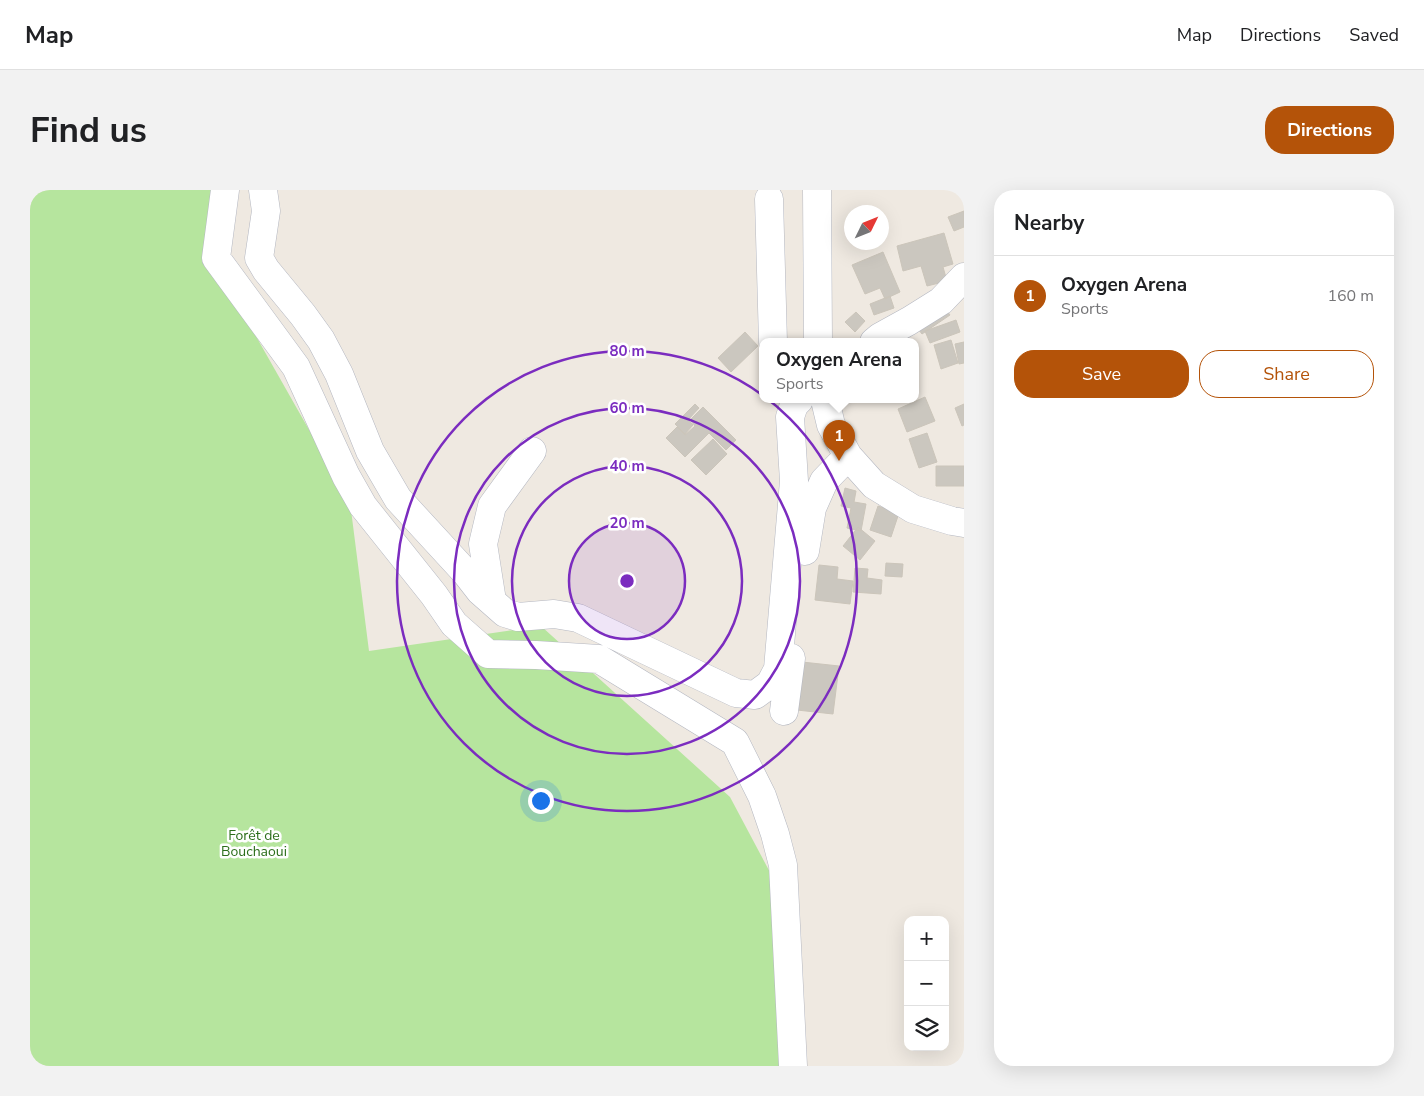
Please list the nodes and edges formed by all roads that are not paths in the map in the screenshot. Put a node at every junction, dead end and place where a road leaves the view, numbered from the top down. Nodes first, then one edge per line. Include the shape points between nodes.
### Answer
1 (225, 190) edge
2 (263, 190) edge
3 (817, 190) edge
4 (769, 199) dead end
5 (964, 277) edge
6 (773, 338) edge
7 (818, 338) edge
8 (879, 338) edge
9 (793, 403) edge
10 (832, 408) edge
11 (532, 451) dead end
12 (848, 456) junction
13 (964, 523) edge
14 (492, 601) junction
15 (784, 711) dead end
16 (793, 1066) edge

1 - 16 street via 216,258 296,366 363,506 454,624 488,654 599,659 735,742 762,796 783,864
2 - 14 street via 266,211 259,258 321,340 339,374 370,451 398,498
3 - 7 street
4 - 6 street
5 - 8 street via 941,301
9 - 14 street via 790,417 794,481 778,669 770,684 755,695 736,693 578,618 554,614 518,617 505,613
10 - 12 street
11 - 14 street via 492,506 483,544
12 - 13 street via 874,486 913,510
12 - 15 street via 824,481 812,508

